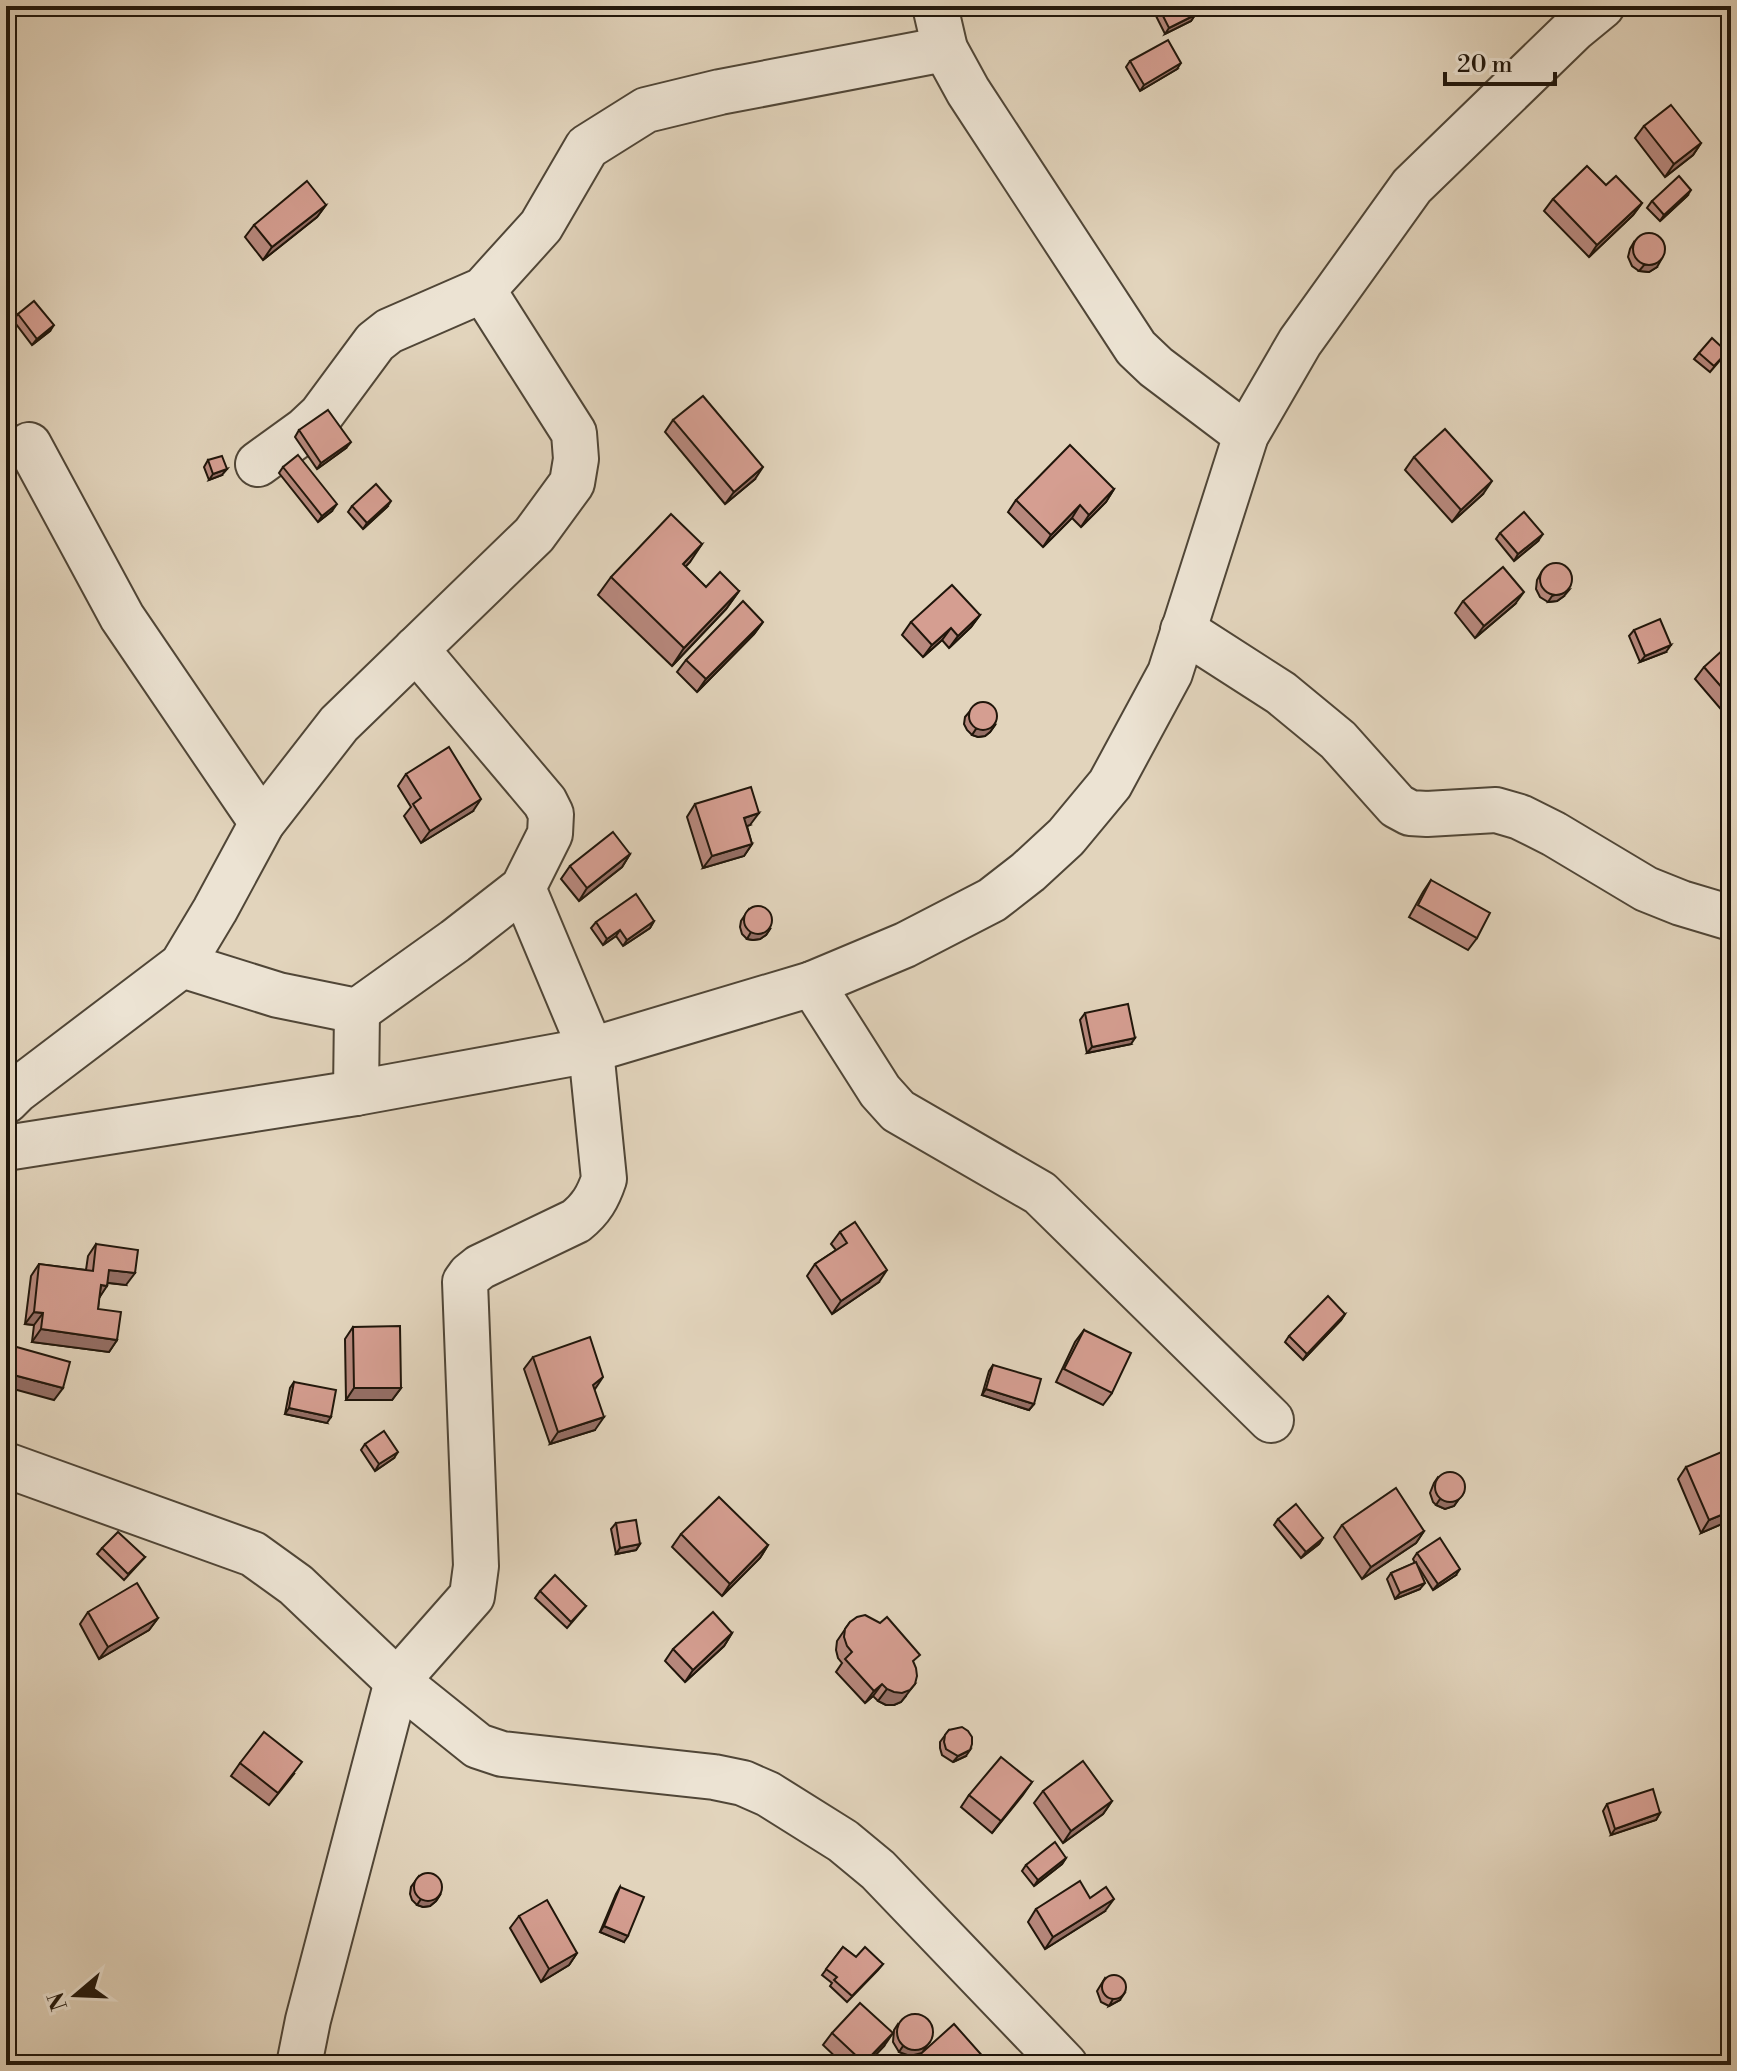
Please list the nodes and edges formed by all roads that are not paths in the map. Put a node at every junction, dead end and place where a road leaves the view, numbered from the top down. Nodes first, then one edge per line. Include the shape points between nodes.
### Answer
1 (935, 6) edge
2 (1602, 6) edge
3 (945, 49) junction
4 (483, 290) junction
5 (1246, 435) junction
6 (29, 445) dead end
7 (258, 464) dead end
8 (1183, 630) junction
9 (416, 649) junction
10 (262, 823) junction
11 (523, 888) junction
12 (1731, 918) edge
13 (182, 965) junction
14 (812, 984) junction
15 (357, 1011) junction
16 (591, 1050) junction
17 (356, 1093) junction
18 (6, 1101) edge
19 (6, 1148) edge
20 (1271, 1420) dead end
21 (6, 1465) edge
22 (397, 1681) junction
23 (299, 2065) edge
24 (1065, 2065) edge

1 - 3 street
2 - 5 street via 1412,186 1300,342
3 - 4 street via 646,110 587,147 541,226
3 - 5 street via 1136,348
4 - 7 street via 389,331 321,415
4 - 9 street via 574,433 572,483 534,535
5 - 8 street
6 - 10 street via 122,617
8 - 12 street via 1281,693 1338,740 1397,806 1410,813 1496,810 1520,817 1646,889
8 - 14 street via 1170,673 1110,784 1066,837 992,900
9 - 10 street via 339,724
9 - 11 street via 551,814 550,834
10 - 13 street
11 - 15 street
11 - 16 street
13 - 15 street via 278,995
13 - 18 street
14 - 16 street
14 - 20 street via 898,1111 1040,1193
15 - 17 street
16 - 17 street
16 - 22 street via 604,1179 597,1199 576,1221 480,1267 465,1282 476,1566 472,1596
17 - 19 street
21 - 22 street via 253,1554 296,1585
22 - 23 street
22 - 24 street via 478,1746 502,1754 714,1777 768,1794 878,1870

